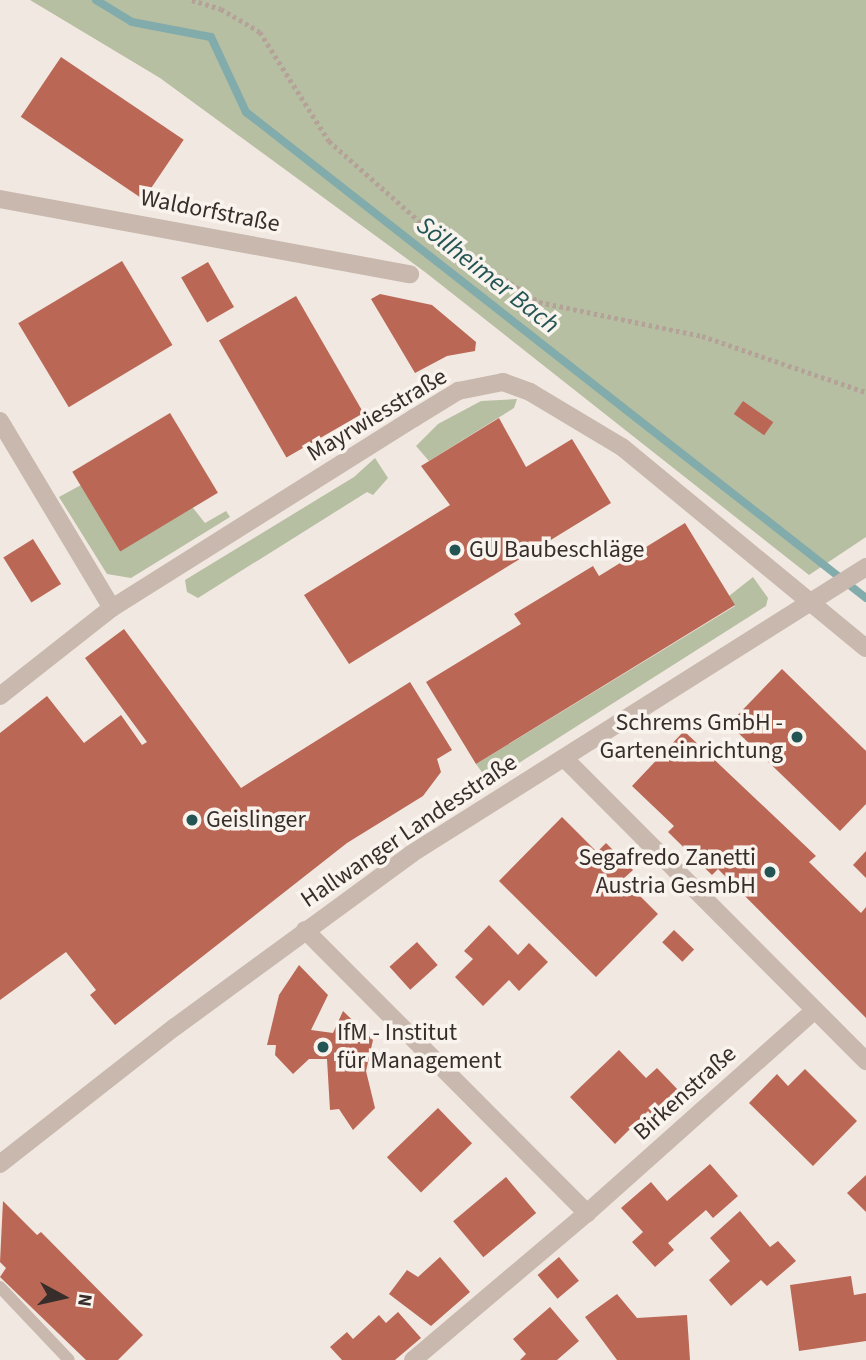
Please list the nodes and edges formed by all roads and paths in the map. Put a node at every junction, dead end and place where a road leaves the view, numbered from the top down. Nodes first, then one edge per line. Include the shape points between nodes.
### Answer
1 (192, 0) edge
2 (0, 199) edge
3 (410, 274) dead end
4 (866, 392) edge
5 (0, 421) edge
6 (866, 567) edge
7 (813, 601) junction
8 (112, 608) junction
9 (866, 648) edge
10 (0, 696) edge
11 (564, 758) junction
12 (305, 930) junction
13 (815, 1010) junction
14 (866, 1061) edge
15 (0, 1164) edge
16 (587, 1213) junction
17 (0, 1287) edge
18 (69, 1360) edge
19 (413, 1360) edge

1 - 4 path via 221,9 260,32 329,141 428,229 540,303 702,336
2 - 3 street, Waldorfstraße
5 - 8 street
6 - 7 street, Hallwanger Landesstraße
7 - 8 street, Mayrwiesstraße via 622,447 530,392 503,382 458,391
7 - 9 street, Mayrwiesstraße
7 - 11 street, Hallwanger Landesstraße
8 - 10 street, Mayrwiesstraße
11 - 12 street, Hallwanger Landesstraße via 411,854
11 - 13 street
12 - 15 street, Hallwanger Landesstraße
12 - 16 street
13 - 14 street
13 - 16 street, Birkenstraße
16 - 19 street, Birkenstraße
17 - 18 lane

